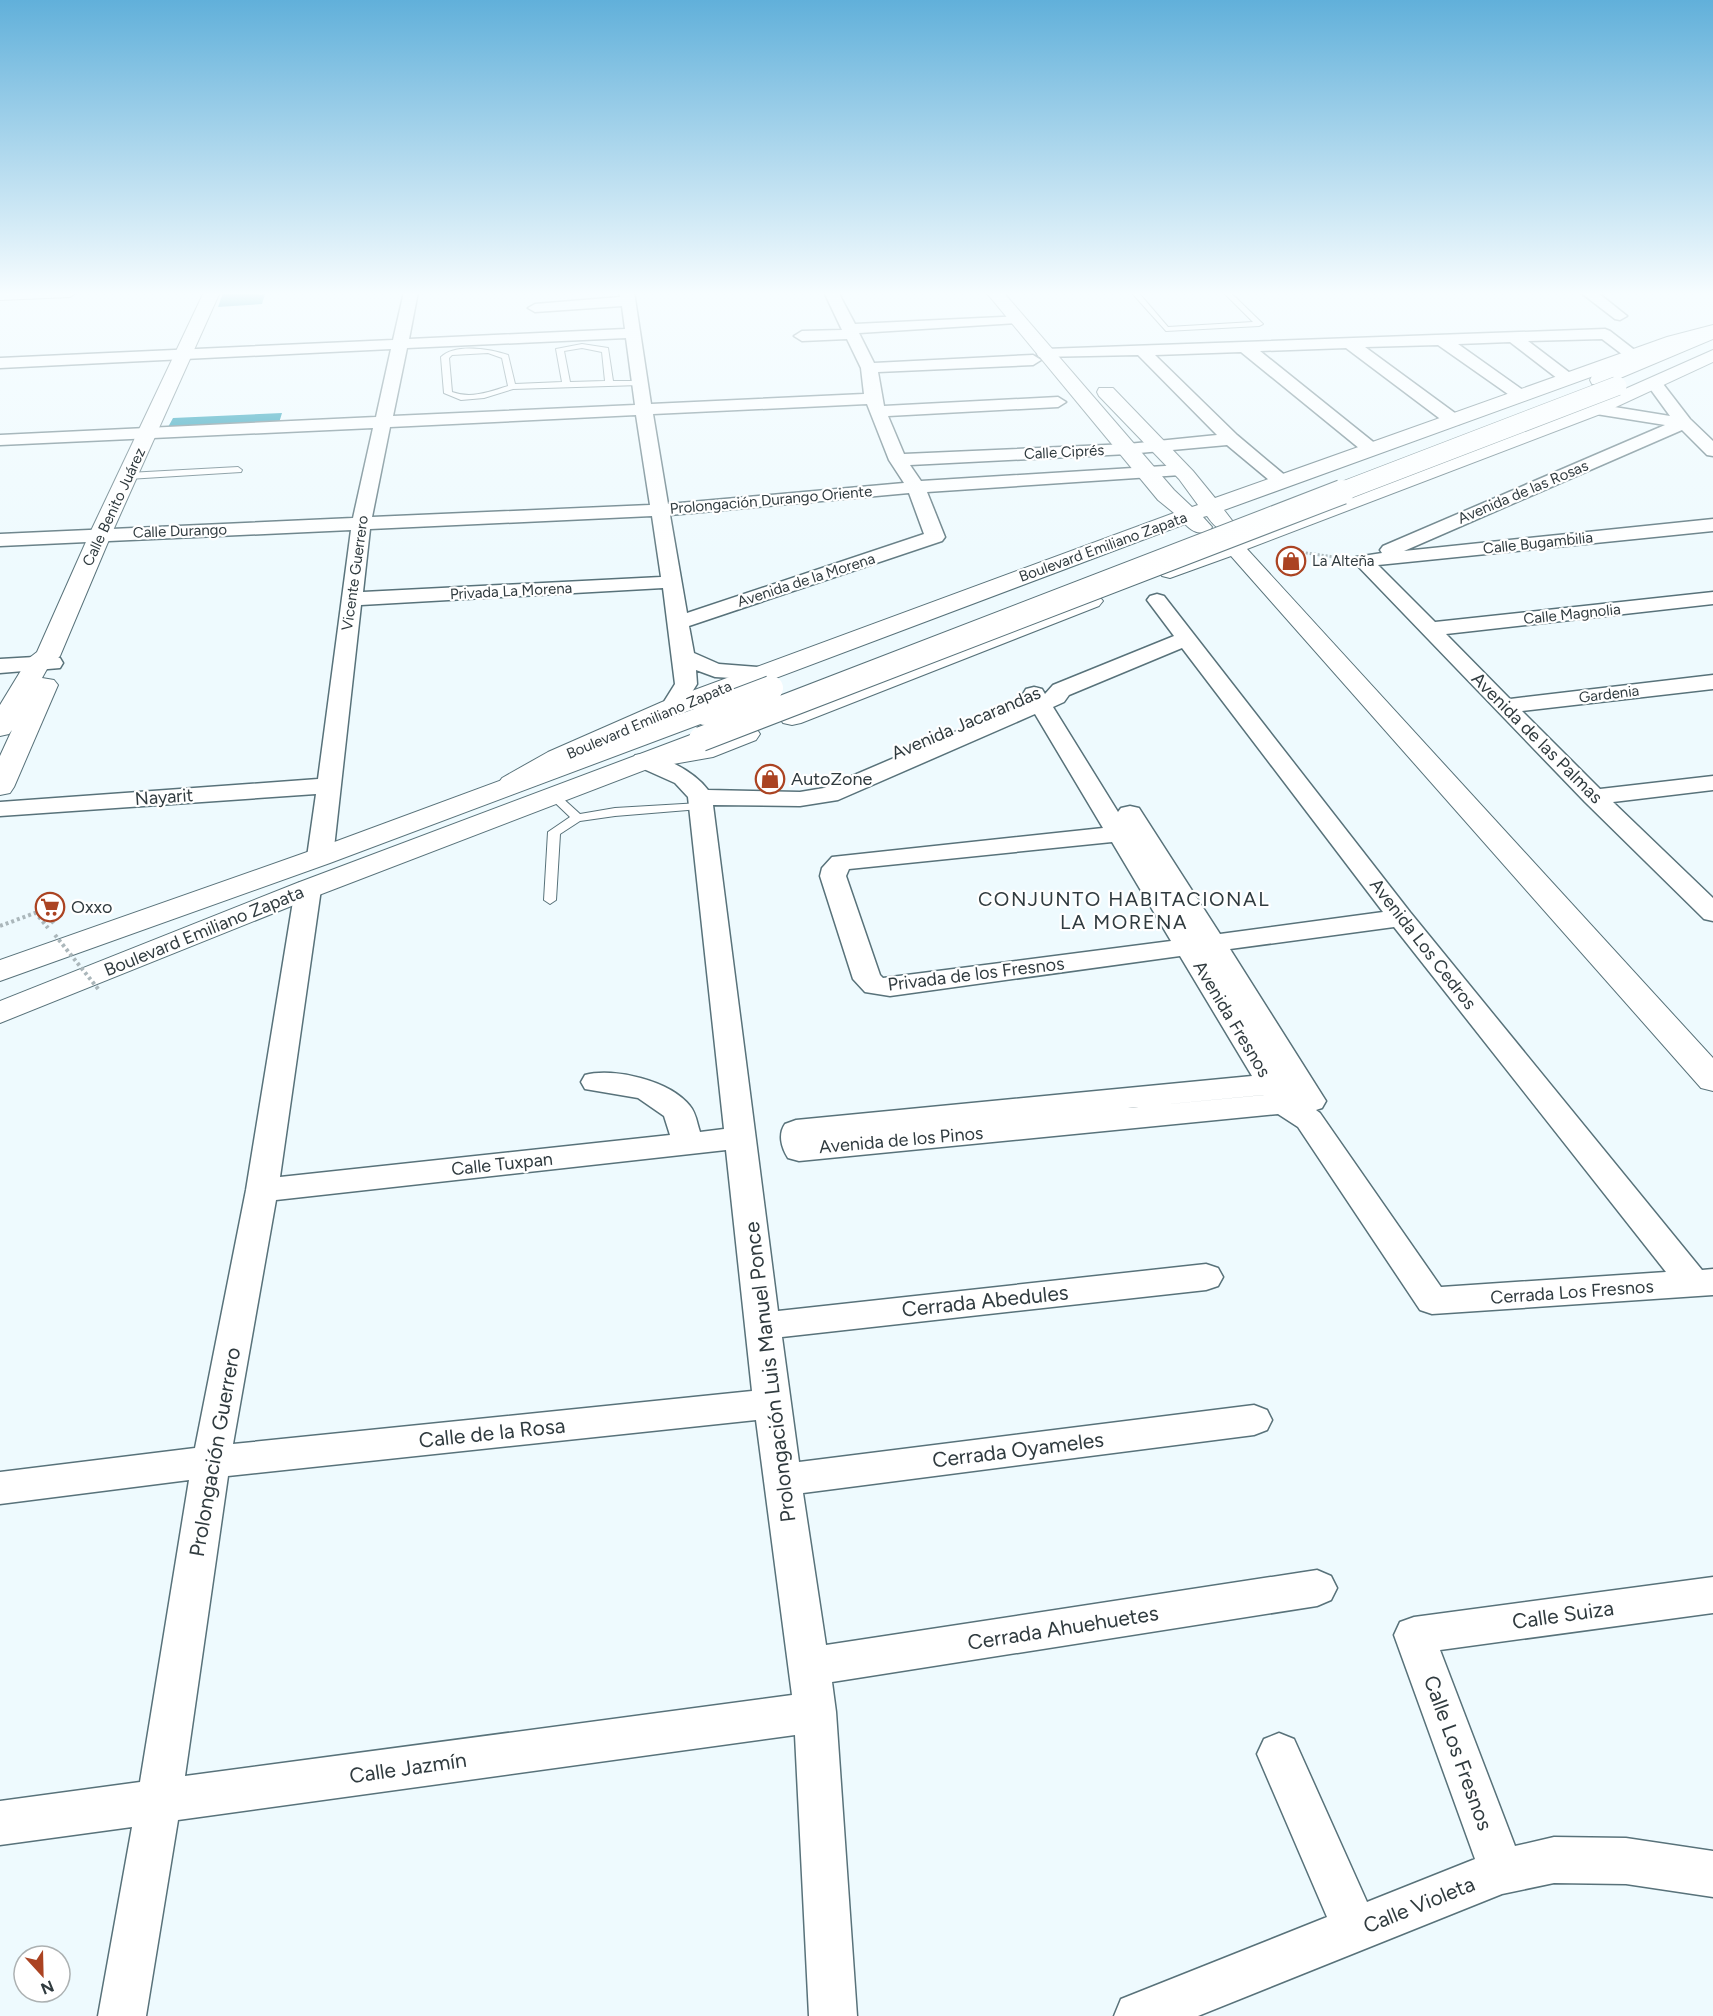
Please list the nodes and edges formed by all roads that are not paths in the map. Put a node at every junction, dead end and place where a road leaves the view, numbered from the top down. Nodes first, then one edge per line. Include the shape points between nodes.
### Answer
1 (169, 386) edge
2 (391, 386) edge
3 (447, 386) edge
4 (529, 386) edge
5 (640, 386) edge
6 (872, 386) edge
7 (1067, 386) edge
8 (1101, 386) edge
9 (1177, 386) edge
10 (1293, 386) edge
11 (1407, 386) edge
12 (1507, 386) edge
13 (1548, 386) edge
14 (1600, 386) edge
15 (1647, 386) edge
16 (1656, 386) edge
17 (512, 387) joint
18 (1521, 396) junction
19 (1058, 402) dead end
20 (876, 405) junction
21 (1596, 409) junction
22 (644, 411) junction
23 (1453, 420) junction
24 (384, 421) junction
25 (1684, 423) junction
26 (148, 432) junction
27 (1231, 439) junction
28 (0, 440) edge
29 (1158, 446) junction
30 (1128, 448) junction
31 (1371, 449) junction
32 (1713, 450) edge
33 (898, 460) junction
34 (238, 470) dead end
35 (1181, 470) junction
36 (1148, 472) junction
37 (128, 476) junction
38 (1281, 482) junction
39 (916, 488) junction
40 (1210, 508) junction
41 (660, 510) junction
42 (1188, 516) junction
43 (361, 524) junction
44 (1713, 525) edge
45 (100, 535) junction
46 (0, 540) edge
47 (1240, 547) junction
48 (1363, 561) junction
49 (671, 582) junction
50 (1713, 598) edge
51 (350, 600) junction
52 (1157, 600) dead end
53 (678, 623) junction
54 (1431, 629) junction
55 (1187, 638) junction
56 (684, 657) junction
57 (46, 661) junction
58 (0, 666) edge
59 (764, 673) junction
60 (0, 677) edge
61 (1713, 682) edge
62 (1049, 695) junction
63 (1504, 706) junction
64 (671, 708) junction
65 (703, 726) junction
66 (0, 728) edge
67 (645, 761) junction
68 (1713, 783) edge
69 (328, 786) junction
70 (0, 787) edge
71 (504, 788) junction
72 (554, 796) junction
73 (698, 796) junction
74 (1594, 797) junction
75 (0, 809) edge
76 (577, 818) junction
77 (1130, 832) junction
78 (314, 873) junction
79 (550, 900) dead end
80 (1709, 905) edge
81 (1401, 918) junction
82 (59, 939) junction
83 (1200, 945) junction
84 (0, 952) edge
85 (0, 970) edge
86 (0, 1013) edge
87 (1713, 1080) edge
88 (597, 1082) dead end
89 (1295, 1098) junction
90 (742, 1138) junction
91 (689, 1144) junction
92 (262, 1190) junction
93 (1206, 1277) dead end
94 (1703, 1283) edge
95 (1432, 1301) joint
96 (764, 1326) junction
97 (772, 1404) junction
98 (1254, 1420) dead end
99 (211, 1462) junction
100 (782, 1480) junction
101 (0, 1488) edge
102 (1317, 1588) dead end
103 (1713, 1595) edge
104 (1414, 1635) joint
105 (809, 1667) junction
106 (815, 1713) junction
107 (1279, 1754) dead end
108 (159, 1802) junction
109 (0, 1823) edge
110 (1502, 1872) junction
111 (1713, 1874) edge
112 (1356, 1931) junction
113 (122, 2016) edge
114 (833, 2016) edge
115 (1138, 2016) edge

1 - 26 street, Calle Benito Juárez
2 - 24 street, Vicente Guerrero
3 - 17 lane via 448,393 461,398
4 - 17 lane
5 - 22 street
6 - 20 street
7 - 30 street
8 - 29 street
9 - 27 street
10 - 31 street
11 - 23 street
12 - 18 street
13 - 18 street, Boulevard Emiliano Zapata
14 - 65 street, Boulevard Emiliano Zapata, bridge
15 - 21 street, Boulevard Emiliano Zapata
16 - 25 street
18 - 23 street, Boulevard Emiliano Zapata
19 - 20 street
20 - 22 street
20 - 33 street
21 - 25 street
21 - 47 street, Boulevard Emiliano Zapata
22 - 24 street
22 - 41 street
23 - 31 street, Boulevard Emiliano Zapata
24 - 26 street
24 - 43 street, Vicente Guerrero
25 - 32 street
25 - 48 street, Avenida de las Rosas
26 - 28 street
26 - 37 street, Calle Benito Juárez
27 - 29 street, Calle Ciprés
27 - 38 street
29 - 30 street, Calle Ciprés
29 - 35 street
30 - 33 street, Calle Ciprés
30 - 36 street
31 - 38 street, Boulevard Emiliano Zapata
33 - 39 street
34 - 37 lane
35 - 36 street, Prolongación Durango Oriente
35 - 40 street
36 - 39 street, Prolongación Durango Oriente
36 - 42 street
37 - 45 street, Calle Benito Juárez
38 - 40 street, Boulevard Emiliano Zapata
39 - 41 street, Prolongación Durango Oriente
39 - 53 street, Avenida de la Morena via 935,537
40 - 42 street, Boulevard Emiliano Zapata
40 - 47 street
41 - 43 street, Prolongación Durango Oriente
41 - 49 street
42 - 47 street
42 - 59 street, Boulevard Emiliano Zapata
43 - 45 street, Calle Durango
43 - 51 street, Vicente Guerrero
44 - 48 street, Calle Bugambilia
45 - 46 street, Calle Durango
45 - 57 street, Calle Benito Juárez
47 - 67 street, Boulevard Emiliano Zapata via 703,751
47 - 87 street
48 - 54 street, Avenida de las Palmas
49 - 51 street, Privada La Morena
49 - 53 street
50 - 54 street, Calle Magnolia
51 - 69 street, Vicente Guerrero
52 - 55 street, Avenida Los Cedros
53 - 56 street
54 - 63 street, Avenida de las Palmas
55 - 62 street, Avenida Jacarandas
55 - 81 street, Avenida Los Cedros
56 - 59 street via 715,670
56 - 64 street via 686,684
57 - 58 street
57 - 60 street
57 - 66 street, Calle Benito Juárez
57 - 70 street, Calle Benito Juárez via 44,690
59 - 64 street, Boulevard Emiliano Zapata
61 - 63 street, Gardenia
62 - 73 street, Avenida Jacarandas via 829,795 800,799
62 - 77 street, Avenida Fresnos
63 - 74 street, Avenida de las Palmas
64 - 71 street, Boulevard Emiliano Zapata via 558,758
65 - 67 street, Boulevard Emiliano Zapata
65 - 71 street, Boulevard Emiliano Zapata
67 - 72 street, Boulevard Emiliano Zapata
67 - 73 street via 681,776
68 - 74 street
69 - 75 street, Nayarit
69 - 78 street, Vicente Guerrero
71 - 78 street, Boulevard Emiliano Zapata
72 - 76 lane
72 - 78 street, Boulevard Emiliano Zapata
73 - 76 lane
73 - 90 street, Prolongación Luis Manuel Ponce
74 - 80 street, Avenida de las Palmas
76 - 79 lane via 554,832
77 - 83 street, Avenida Fresnos
77 - 83 street, Privada de los Fresnos via 841,862 833,876 867,979 875,986 890,987
78 - 82 street, Boulevard Emiliano Zapata
78 - 86 street, Boulevard Emiliano Zapata
78 - 92 street, Prolongación Guerrero
81 - 83 street
81 - 94 street, Avenida Los Cedros
82 - 84 street
82 - 85 street, Boulevard Emiliano Zapata
83 - 89 street, Avenida Fresnos
88 - 91 street via 646,1089 678,1111
89 - 89 street, Avenida de los Pinos via 796,1131 799,1150
89 - 95 street, Avenida Fresnos
90 - 91 street, Calle Tuxpan
90 - 96 street, Prolongación Luis Manuel Ponce
91 - 92 street, Calle Tuxpan
92 - 99 street, Prolongación Guerrero
93 - 96 street, Cerrada Abedules
94 - 95 street, Cerrada Los Fresnos
96 - 97 street, Prolongación Luis Manuel Ponce
97 - 99 street, Calle de la Rosa
97 - 100 street, Prolongación Luis Manuel Ponce
98 - 100 street, Cerrada Oyameles
99 - 101 street
99 - 108 street, Prolongación Guerrero
100 - 105 street, Prolongación Luis Manuel Ponce
102 - 105 street, Cerrada Ahuehuetes
103 - 104 street, Calle Suiza
104 - 110 street, Calle Los Fresnos
105 - 106 street, Prolongación Luis Manuel Ponce
106 - 108 street, Calle Jazmín
106 - 114 street, Prolongación Luis Manuel Ponce
107 - 112 street
108 - 109 street, Calle Jazmín
108 - 113 street, Prolongación Guerrero
110 - 111 street, Calle Violeta via 1554,1860 1626,1861
110 - 112 street, Calle Violeta
112 - 115 street, Calle Violeta

